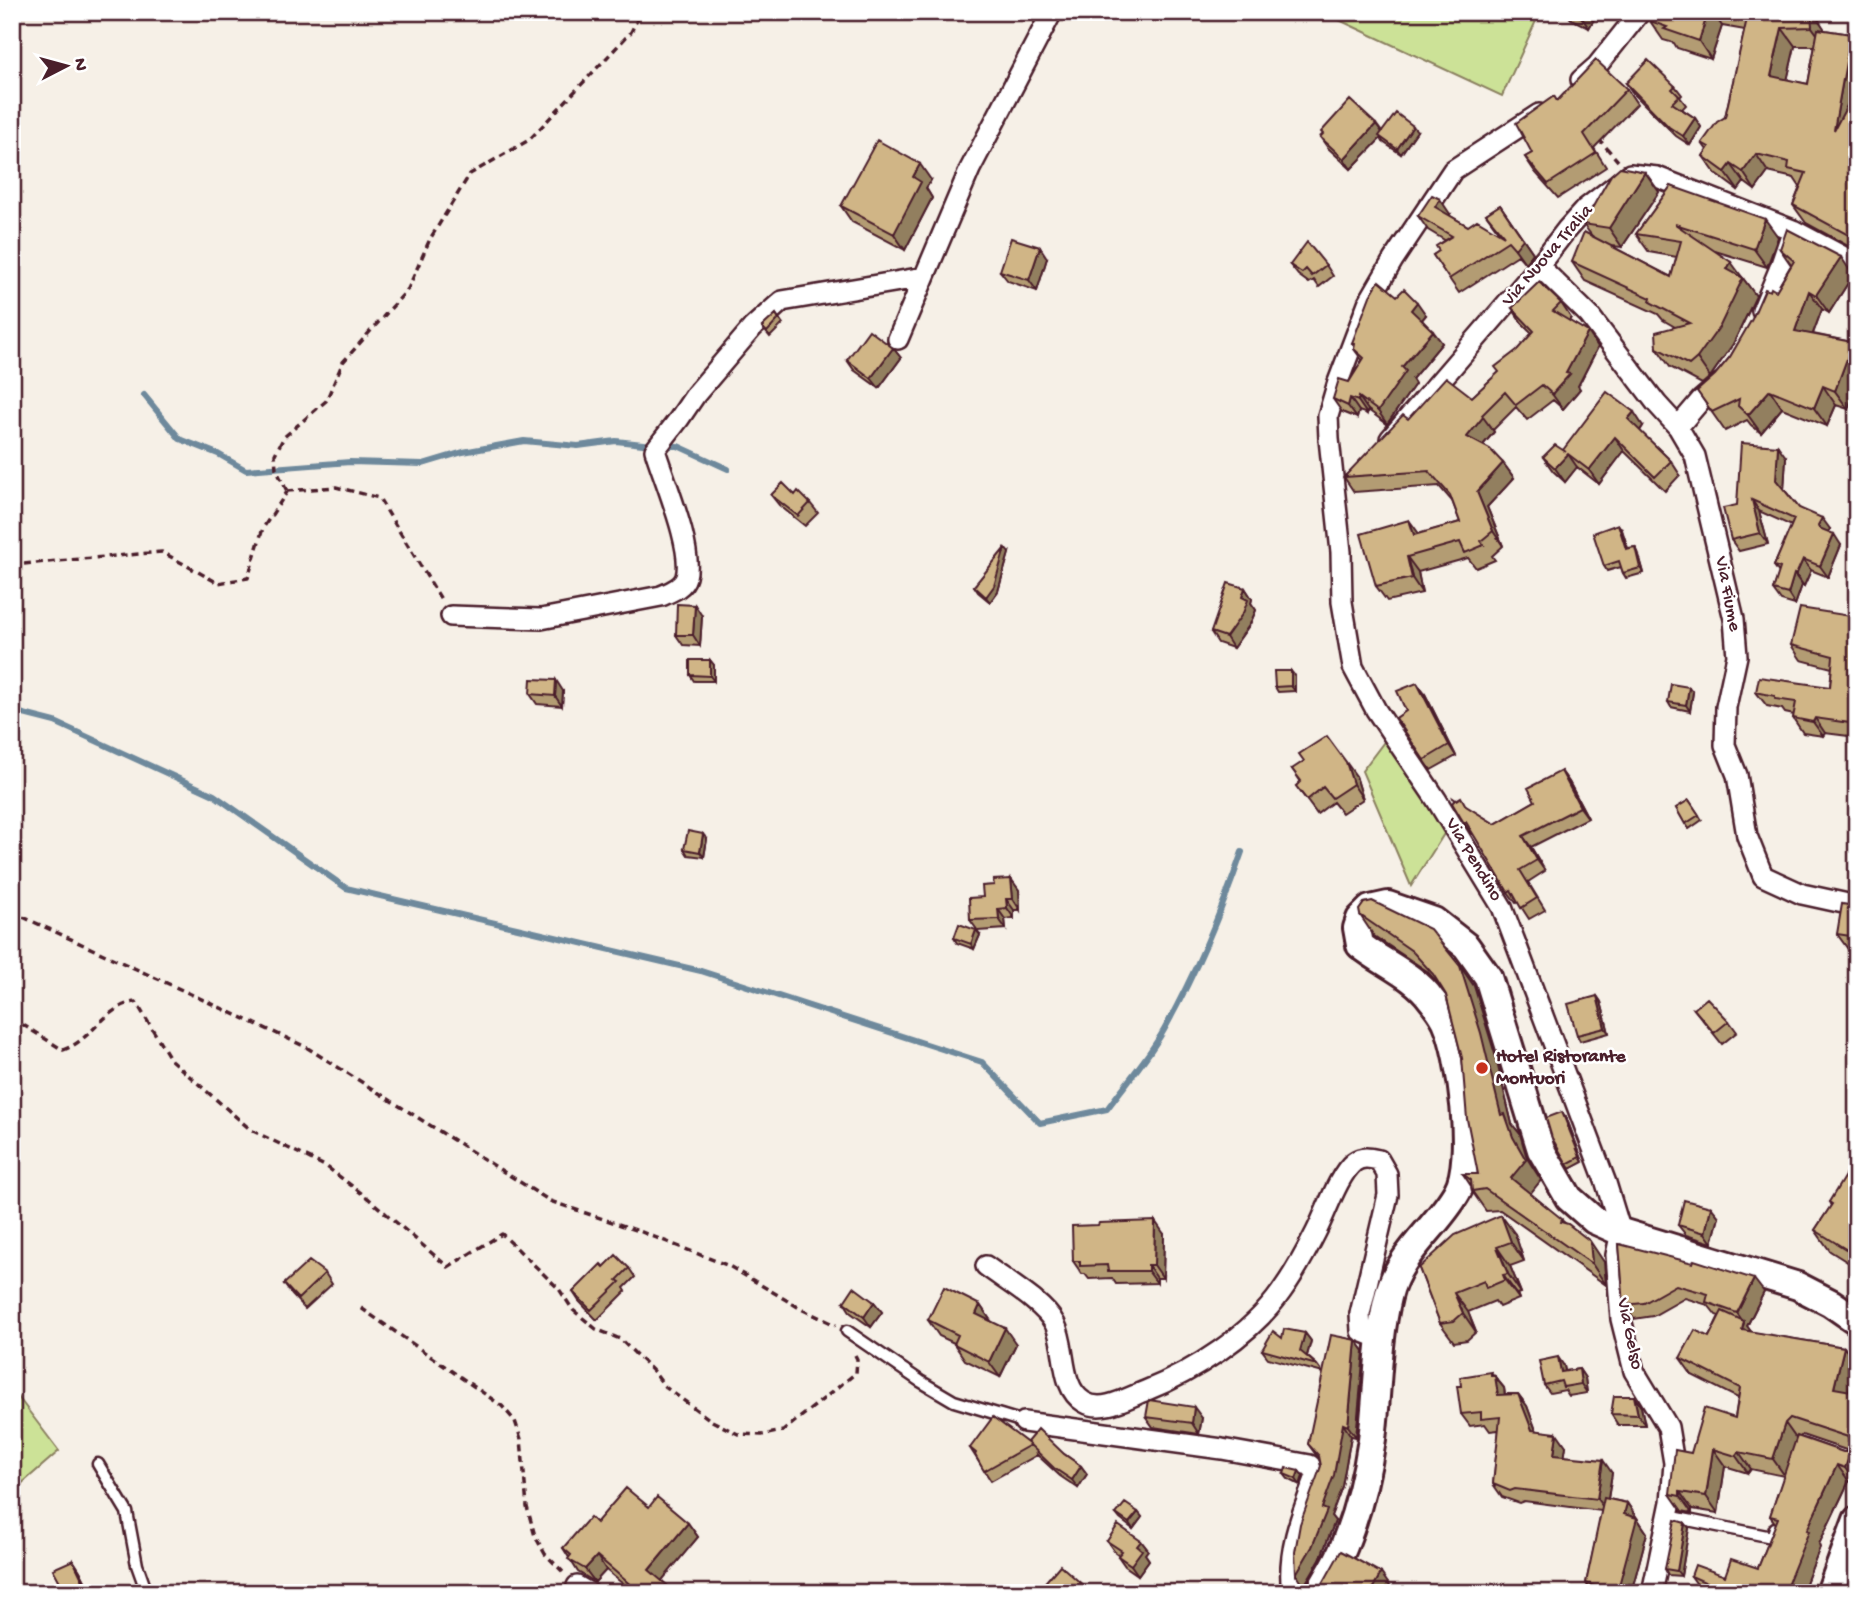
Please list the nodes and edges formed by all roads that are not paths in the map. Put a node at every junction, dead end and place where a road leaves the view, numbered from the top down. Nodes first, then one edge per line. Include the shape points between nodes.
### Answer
1 (1052, 12) edge
2 (1640, 12) edge
3 (1570, 89) edge
4 (1552, 104) edge
5 (1793, 230) junction
6 (1857, 264) edge
7 (1539, 266) junction
8 (924, 278) junction
9 (1754, 330) edge
10 (898, 339) dead end
11 (1730, 370) edge
12 (1678, 427) junction
13 (1381, 448) edge
14 (1353, 476) edge
15 (1335, 494) junction
16 (451, 616) road end
17 (1857, 832) edge
18 (1857, 838) edge
19 (1857, 906) edge
20 (1621, 1232) junction
21 (986, 1266) dead end
22 (1857, 1321) edge
23 (847, 1331) road end
24 (1381, 1339) junction
25 (1024, 1422) joint
26 (99, 1464) dead end
27 (1780, 1513) edge
28 (1668, 1516) junction
29 (1857, 1520) edge
30 (148, 1593) edge
31 (1292, 1593) edge
32 (1319, 1593) edge
33 (1652, 1593) edge
34 (1830, 1593) edge

1 - 8 street via 970,169
2 - 3 street via 1597,66
4 - 15 street, Via Pendino via 1453,170 1368,303 1328,416
5 - 6 street
5 - 7 street, Via Nuova Tralia via 1657,177 1630,174 1585,209
5 - 9 street
7 - 12 street, Via Fiume via 1590,315
7 - 13 street, Via Nuova Tralia
8 - 10 street
8 - 16 street via 782,301 695,394 655,450 688,554 686,579 678,588 661,596 541,619
11 - 12 street
12 - 19 street, Via Fiume via 1695,456 1734,619 1737,656 1726,707 1725,745 1737,775 1747,836 1763,876 1802,894
14 - 15 street
15 - 20 street, Via Pendino via 1342,602 1353,667 1502,907
17 - 18 lane
20 - 22 main road via 1798,1286
20 - 24 main road via 1594,1220 1569,1198 1541,1150 1488,977 1466,946 1434,921 1388,905 1370,909 1357,928 1360,945 1412,980 1430,996 1446,1021 1455,1049 1466,1144 1458,1191 1399,1265 1388,1295
20 - 28 street, Via Gelso via 1616,1255 1622,1319 1634,1371 1668,1427 1674,1463
21 - 24 street via 1044,1310 1056,1325 1070,1386 1082,1401 1108,1405 1161,1385 1241,1334 1280,1293 1342,1178 1354,1162 1366,1157 1379,1160 1387,1174 1388,1195 1360,1314 1361,1331
23 - 25 lane via 954,1402
24 - 32 main road via 1371,1440 1356,1511
25 - 31 street via 1310,1465 1317,1474 1292,1547
26 - 30 lane via 127,1513 137,1565
27 - 28 lane via 1772,1537
28 - 33 street, Via Gelso
29 - 34 main road

